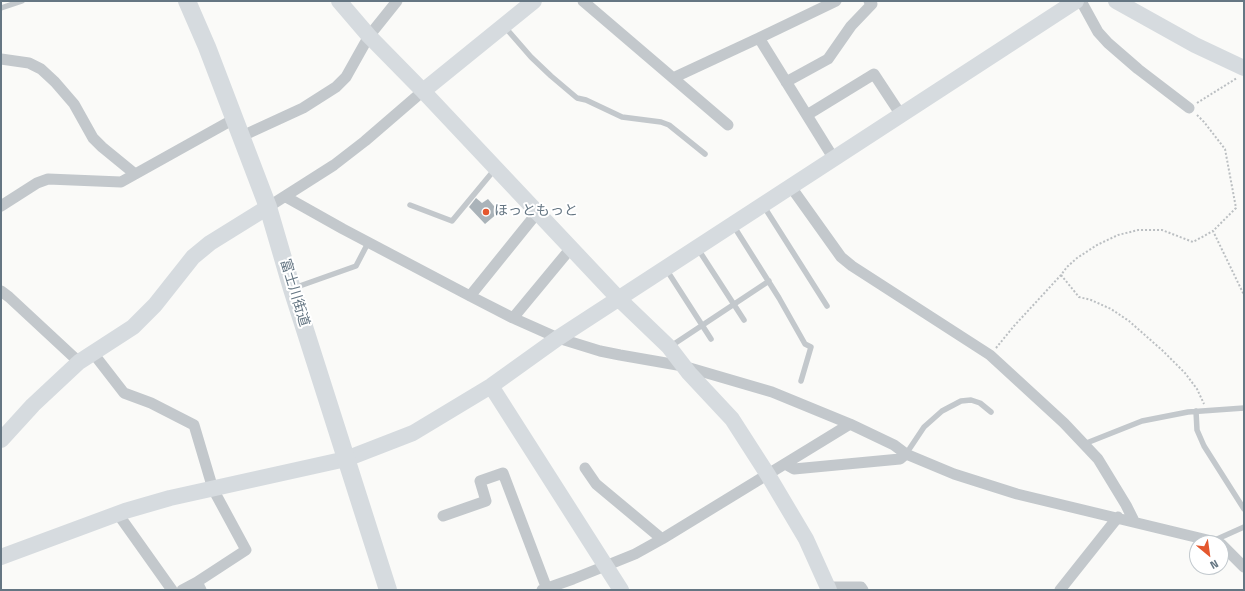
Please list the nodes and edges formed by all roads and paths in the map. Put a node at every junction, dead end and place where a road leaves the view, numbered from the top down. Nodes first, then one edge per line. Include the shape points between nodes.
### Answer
1 (22, 1) edge
2 (187, 1) edge
3 (339, 1) edge
4 (397, 1) edge
5 (534, 1) edge
6 (583, 1) edge
7 (836, 1) edge
8 (869, 1) edge
9 (1076, 1) edge
10 (1082, 1) edge
11 (1116, 1) edge
12 (1, 8) edge
13 (504, 26) junction
14 (369, 36) junction
15 (759, 38) junction
16 (1, 59) edge
17 (1241, 73) edge
18 (673, 78) junction
19 (786, 82) junction
20 (423, 91) junction
21 (1190, 108) junction
22 (807, 115) junction
23 (901, 115) junction
24 (234, 119) junction
25 (728, 126) dead end
26 (240, 137) junction
27 (705, 154) dead end
28 (834, 159) junction
29 (495, 169) junction
30 (135, 174) junction
31 (792, 187) junction
32 (286, 196) junction
33 (410, 205) dead end
34 (763, 205) junction
35 (1, 206) edge
36 (268, 207) junction
37 (537, 213) junction
38 (732, 225) junction
39 (1213, 231) junction
40 (368, 243) junction
41 (571, 248) junction
42 (697, 248) junction
43 (665, 269) junction
44 (1061, 276) junction
45 (769, 281) junction
46 (292, 288) junction
47 (1, 292) edge
48 (1244, 295) edge
49 (470, 296) junction
50 (619, 299) junction
51 (734, 304) junction
52 (827, 306) dead end
53 (513, 318) junction
54 (744, 320) dead end
55 (702, 325) junction
56 (558, 338) junction
57 (711, 339) dead end
58 (669, 347) junction
59 (93, 353) junction
60 (990, 355) junction
61 (79, 362) junction
62 (683, 366) junction
63 (801, 381) dead end
64 (491, 386) junction
65 (1244, 408) edge
66 (1207, 410) junction
67 (1196, 411) junction
68 (992, 412) dead end
69 (850, 424) junction
70 (1, 440) edge
71 (1084, 444) junction
72 (906, 454) junction
73 (346, 459) junction
74 (785, 464) junction
75 (585, 468) dead end
76 (768, 475) junction
77 (213, 489) junction
78 (1244, 509) edge
79 (118, 514) junction
80 (443, 516) dead end
81 (1118, 517) junction
82 (1134, 521) junction
83 (1244, 527) edge
84 (1189, 535) edge
85 (1229, 536) edge
86 (662, 539) junction
87 (1229, 553) edge
88 (1, 557) edge
89 (606, 566) junction
90 (1244, 567) edge
91 (199, 586) edge
92 (829, 588) edge
93 (544, 589) edge
94 (172, 590) edge
95 (182, 590) edge
96 (388, 590) edge
97 (621, 590) edge
98 (863, 590) edge
99 (1060, 590) edge

1 - 12 lane
2 - 24 main road, 富士川街道
3 - 14 street
4 - 14 street
5 - 13 street
6 - 18 street
7 - 15 street
8 - 19 street via 872,4 828,59
9 - 23 street
10 - 21 street via 1098,32 1108,43
11 - 17 street
13 - 20 street
13 - 27 lane via 531,57 577,98 622,117 670,125
14 - 20 street
14 - 26 street via 346,77 336,87 303,108
15 - 18 street
15 - 19 street
16 - 30 street via 29,63 41,69 74,104 93,138
17 - 21 path
18 - 25 street
19 - 22 street
20 - 29 street
20 - 32 street via 334,165
21 - 39 path via 1225,149 1235,199 1236,208
22 - 23 street via 874,74
22 - 28 street
23 - 28 street
24 - 26 main road, 富士川街道
24 - 30 street
26 - 36 main road, 富士川街道
28 - 31 street
29 - 33 lane via 452,221
29 - 37 street
30 - 35 street via 121,182 48,179 36,183
31 - 34 street
31 - 60 street via 841,257
32 - 36 street
32 - 40 street
34 - 38 street
34 - 52 lane
36 - 46 main road, 富士川街道
36 - 59 street via 210,243 193,257 155,305 133,327
37 - 41 street
37 - 49 street
38 - 42 street
38 - 45 lane
39 - 44 path via 1193,242 1162,230 1138,230 1118,235 1077,258
39 - 48 path
40 - 46 lane via 356,266
40 - 49 street
41 - 50 street
41 - 53 street
42 - 43 street
42 - 51 lane
43 - 50 street
43 - 55 lane
44 - 60 path via 1034,303
44 - 66 path via 1079,297 1111,309 1163,351 1197,389
45 - 51 lane
45 - 63 lane via 804,344 811,347
46 - 73 main road, 富士川街道
47 - 61 street
49 - 53 street
50 - 56 street
50 - 58 street
51 - 54 lane
51 - 55 lane
53 - 56 street
55 - 57 lane
55 - 58 lane
56 - 62 street via 606,352
56 - 64 street
58 - 62 street
59 - 61 street
59 - 77 street via 124,393 151,403 194,425
60 - 71 street
61 - 70 street via 33,405
62 - 69 street via 772,392
62 - 76 street via 732,419
64 - 73 street via 413,432
64 - 89 street
65 - 66 lane
66 - 67 lane
67 - 71 lane via 1142,421
67 - 78 lane via 1197,430 1204,446
68 - 72 lane via 980,403 971,400 961,401 942,411 924,427
69 - 72 street via 894,445
69 - 74 street
71 - 82 street via 1098,459
72 - 74 street via 900,459 794,469
72 - 81 street via 954,474 1017,494
73 - 77 street
73 - 96 main road, 富士川街道
74 - 76 street
75 - 86 street via 596,484
76 - 86 street
76 - 92 street via 806,539
77 - 79 street via 170,498
77 - 91 street via 246,550
79 - 88 street
79 - 94 street
80 - 93 street via 486,501 480,481 503,473
81 - 82 street
81 - 99 street
82 - 84 street
83 - 85 lane
86 - 89 street
87 - 90 street
89 - 93 street
89 - 97 street
91 - 95 street
92 - 98 street via 861,587

